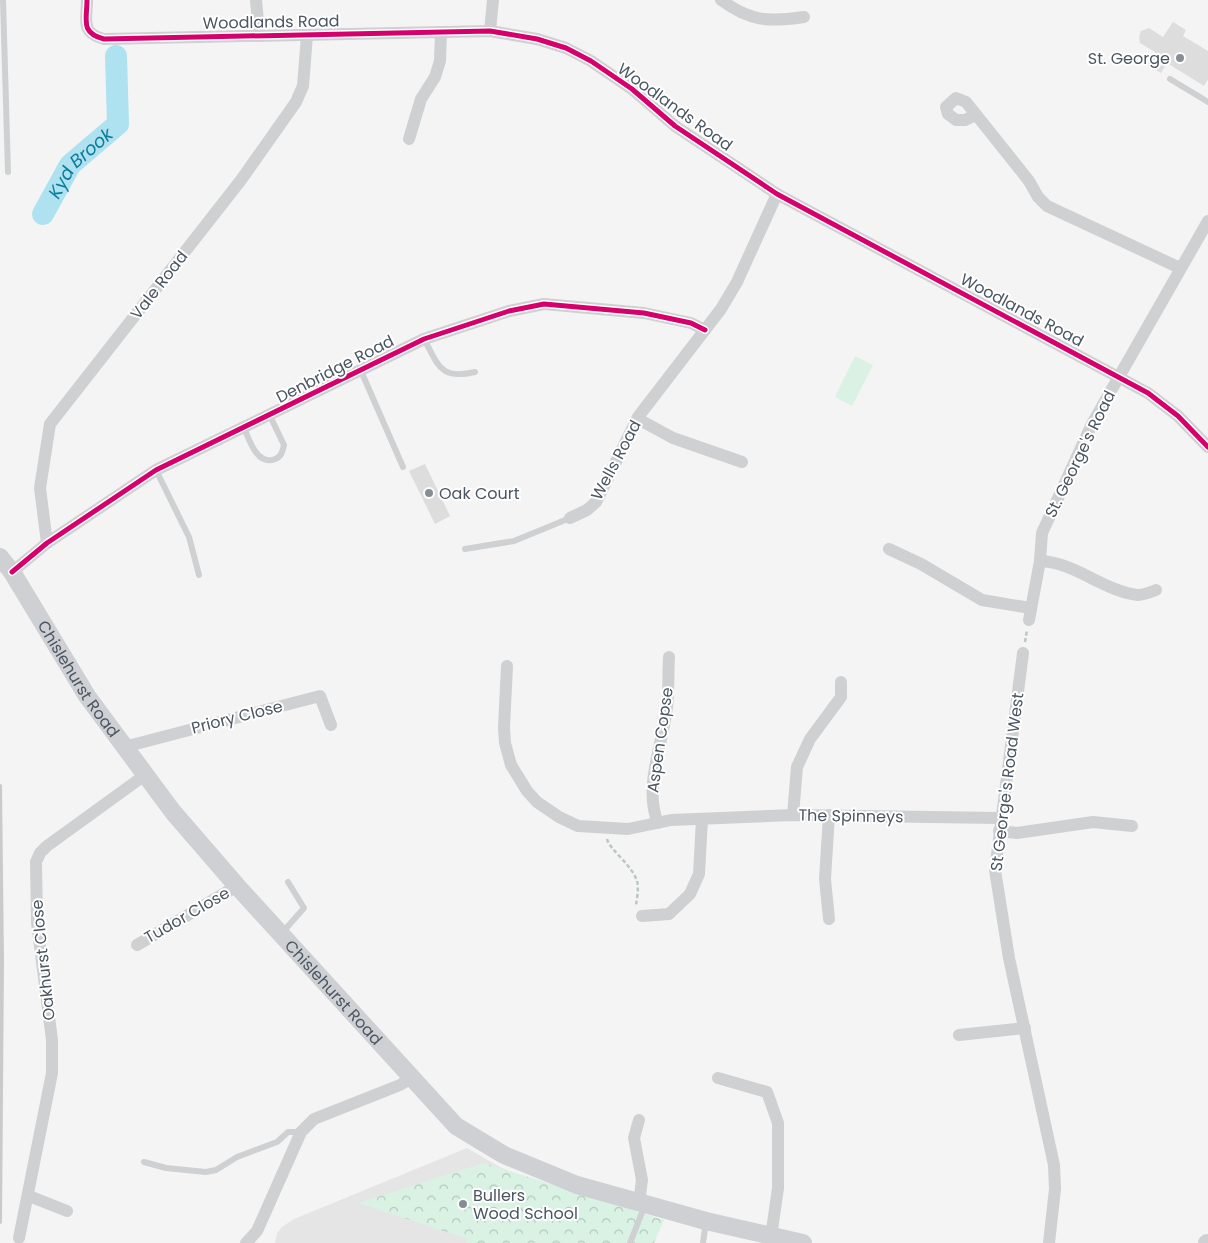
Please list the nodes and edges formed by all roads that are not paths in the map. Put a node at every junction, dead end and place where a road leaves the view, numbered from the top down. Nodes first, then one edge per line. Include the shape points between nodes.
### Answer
1 (3, 0) edge
2 (88, 0) edge
3 (256, 0) edge
4 (493, 0) edge
5 (721, 0) edge
6 (804, 17) dead end
7 (490, 31) junction
8 (441, 33) junction
9 (259, 34) junction
10 (307, 35) junction
11 (1170, 79) dead end
12 (1208, 102) edge
13 (976, 115) dead end
14 (408, 139) dead end
15 (8, 172) dead end
16 (777, 194) junction
17 (1208, 221) edge
18 (1180, 268) junction
19 (705, 330) junction
20 (424, 339) junction
21 (361, 371) junction
22 (475, 372) dead end
23 (1118, 375) junction
24 (270, 416) junction
25 (638, 418) junction
26 (244, 428) junction
27 (1208, 447) edge
28 (742, 462) dead end
29 (403, 467) dead end
30 (156, 470) junction
31 (570, 518) joint
32 (47, 543) junction
33 (465, 549) dead end
34 (889, 549) dead end
35 (0, 557) edge
36 (1040, 561) junction
37 (12, 572) junction
38 (199, 575) dead end
39 (1156, 590) dead end
40 (1023, 654) road end
41 (669, 656) dead end
42 (507, 666) dead end
43 (841, 682) dead end
44 (331, 725) dead end
45 (124, 747) junction
46 (145, 775) junction
47 (793, 815) junction
48 (829, 815) junction
49 (1000, 818) junction
50 (702, 819) junction
51 (658, 823) junction
52 (1132, 826) dead end
53 (999, 831) junction
54 (288, 882) dead end
55 (237, 886) junction
56 (642, 916) road end
57 (829, 920) dead end
58 (281, 934) junction
59 (137, 945) dead end
60 (1025, 1028) junction
61 (959, 1035) dead end
62 (413, 1077) junction
63 (718, 1078) dead end
64 (640, 1120) dead end
65 (300, 1134) junction
66 (144, 1162) dead end
67 (29, 1196) junction
68 (642, 1204) junction
69 (67, 1210) dead end
70 (706, 1221) junction
71 (771, 1236) junction
72 (19, 1238) dead end
73 (246, 1243) edge
74 (630, 1243) edge
75 (703, 1243) edge
76 (803, 1243) edge
77 (1049, 1243) edge

1 - 15 lane
2 - 9 street, Woodlands Road via 86,28 90,34 104,38
3 - 9 street
4 - 7 street
5 - 6 street via 738,12 764,20
7 - 8 street, Woodlands Road
7 - 16 street, Woodlands Road via 537,39 566,48 591,61 632,89 675,126
8 - 10 street, Woodlands Road
8 - 14 street via 440,60 435,78 421,99
9 - 10 street, Woodlands Road
10 - 32 street, Vale Road via 303,86 296,102 241,180 50,424 40,488
11 - 12 lane
13 - 18 street via 1048,206
16 - 19 street via 737,282
16 - 23 street, Woodlands Road
17 - 18 street, St. George's Road
18 - 23 street, St. George's Road
19 - 20 street, Denbridge Road via 644,313 544,304 509,311
19 - 25 street, Wells Road
20 - 21 street, Denbridge Road
20 - 22 lane via 439,367 446,373 459,376
21 - 24 street, Denbridge Road
21 - 29 lane
23 - 27 street, Woodlands Road via 1164,404
23 - 36 street, St. George's Road via 1042,533
24 - 26 street, Denbridge Road
24 - 26 lane via 284,445 277,459 268,461 260,457
25 - 28 street via 673,438
25 - 31 street, Wells Road via 596,502
26 - 30 street, Denbridge Road
30 - 32 street, Denbridge Road
30 - 38 lane via 189,537
31 - 33 lane, Wells Road via 514,541
32 - 37 street, Denbridge Road
34 - 36 street, St. George's Road via 982,600 1029,614
35 - 37 main road, Chislehurst Road
36 - 39 street via 1056,561 1120,590 1140,595
37 - 45 main road, Chislehurst Road via 87,696
40 - 49 street, St George's Road West
41 - 51 street, Aspen Copse via 668,706 652,793 652,808
42 - 51 street, The Spinneys via 505,743 511,765 537,802 578,826 606,830
43 - 47 street via 841,697 810,739 797,767
44 - 45 street, Priory Close via 320,696
45 - 46 main road, Chislehurst Road
46 - 55 main road, Chislehurst Road
46 - 67 street, Oakhurst Close via 47,846 36,862 37,922 52,1040 52,1073
47 - 48 street, The Spinneys
47 - 50 street, The Spinneys
48 - 49 street, The Spinneys
48 - 57 street via 825,880
49 - 53 street, St George's Road West
50 - 51 street, The Spinneys
50 - 56 street via 699,874 690,894 669,914
52 - 53 street via 1093,822 1017,833
53 - 60 street, St George's Road West via 995,870 997,892
54 - 58 lane via 304,908
55 - 58 main road, Chislehurst Road
55 - 59 street, Tudor Close
58 - 62 main road, Chislehurst Road
60 - 61 street
60 - 77 street, St George's Road West via 1054,1164 1055,1189
62 - 65 street via 314,1119
62 - 68 main road, Chislehurst Road via 456,1126 504,1155 577,1185
63 - 71 street via 768,1092 778,1122 778,1188
64 - 68 street via 634,1138 642,1180
65 - 66 lane via 288,1132 277,1142 206,1172
65 - 73 street via 257,1232
67 - 69 street
67 - 72 street, Oakhurst Close
68 - 70 main road, Chislehurst Road
68 - 74 lane
70 - 71 main road, Chislehurst Road
70 - 75 lane
71 - 76 main road, Chislehurst Road

